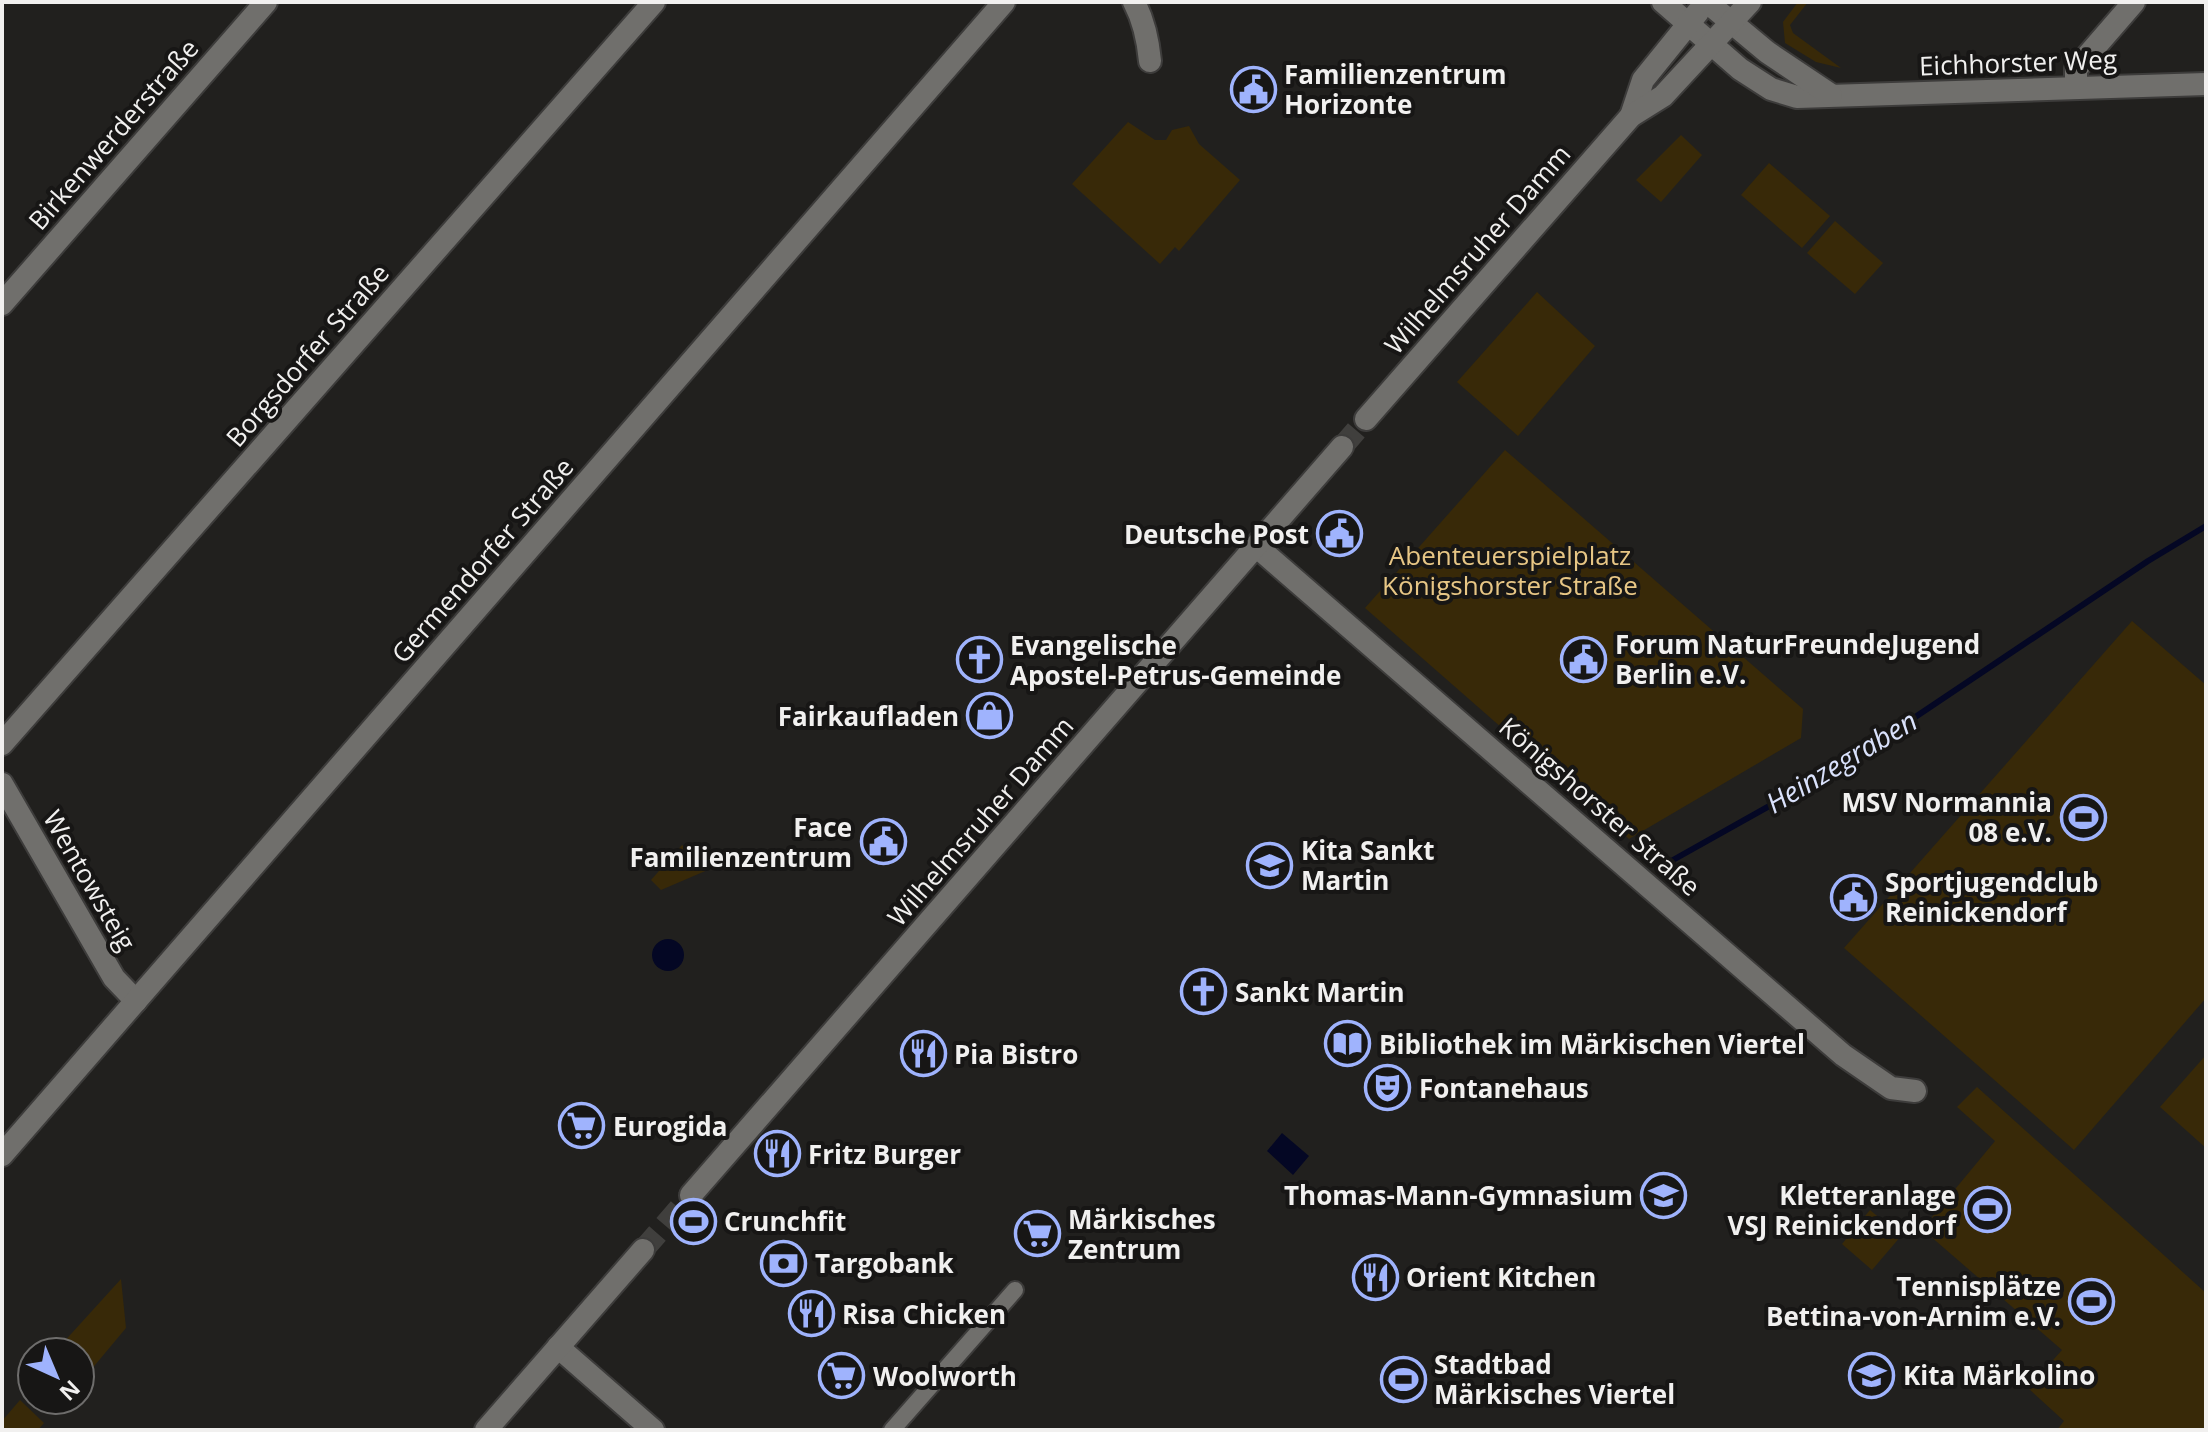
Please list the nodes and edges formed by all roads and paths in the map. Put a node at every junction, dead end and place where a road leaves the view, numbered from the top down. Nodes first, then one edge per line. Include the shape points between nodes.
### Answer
1 (266, 2) edge
2 (654, 2) edge
3 (1004, 2) edge
4 (1134, 2) edge
5 (1663, 2) edge
6 (1706, 2) edge
7 (1750, 2) edge
8 (2134, 2) edge
9 (1732, 23) junction
10 (1689, 24) junction
11 (1712, 45) junction
12 (1150, 61) dead end
13 (2206, 84) edge
14 (2076, 88) junction
15 (1831, 95) junction
16 (1631, 116) junction
17 (2, 304) edge
18 (1366, 419) tunnel mouth
19 (1342, 447) tunnel mouth
20 (1256, 546) junction
21 (2, 744) edge
22 (2, 784) edge
23 (136, 1001) junction
24 (1915, 1091) dead end
25 (2, 1155) edge
26 (691, 1195) tunnel mouth
27 (643, 1250) tunnel mouth
28 (1015, 1290) dead end
29 (558, 1347) junction
30 (486, 1430) edge
31 (653, 1430) edge
32 (892, 1430) edge

1 - 17 street, Birkenwerderstraße
2 - 21 street, Borgsdorfer Straße
3 - 23 street, Germendorfer Straße
4 - 12 street
5 - 10 street, Eichhorster Weg
6 - 9 street
6 - 10 street, Wilhelmsruher Damm
7 - 9 street, Wilhelmsruher Damm
8 - 14 street via 2076,69
9 - 11 street, Wilhelmsruher Damm
9 - 15 street
10 - 11 street, Eichhorster Weg
10 - 16 street, Wilhelmsruher Damm via 1643,80
11 - 15 street, Eichhorster Weg via 1771,89 1797,97
11 - 16 street, Wilhelmsruher Damm via 1663,96
13 - 14 street, Eichhorster Weg
14 - 15 street, Eichhorster Weg
16 - 18 street, Wilhelmsruher Damm
19 - 20 street, Wilhelmsruher Damm
20 - 24 street, Königshorster Straße via 1843,1055 1891,1088
20 - 26 street, Wilhelmsruher Damm
22 - 23 street, Wentowsteig via 114,978
23 - 25 street, Germendorfer Straße
27 - 29 street
28 - 32 street
29 - 30 street
29 - 31 street

